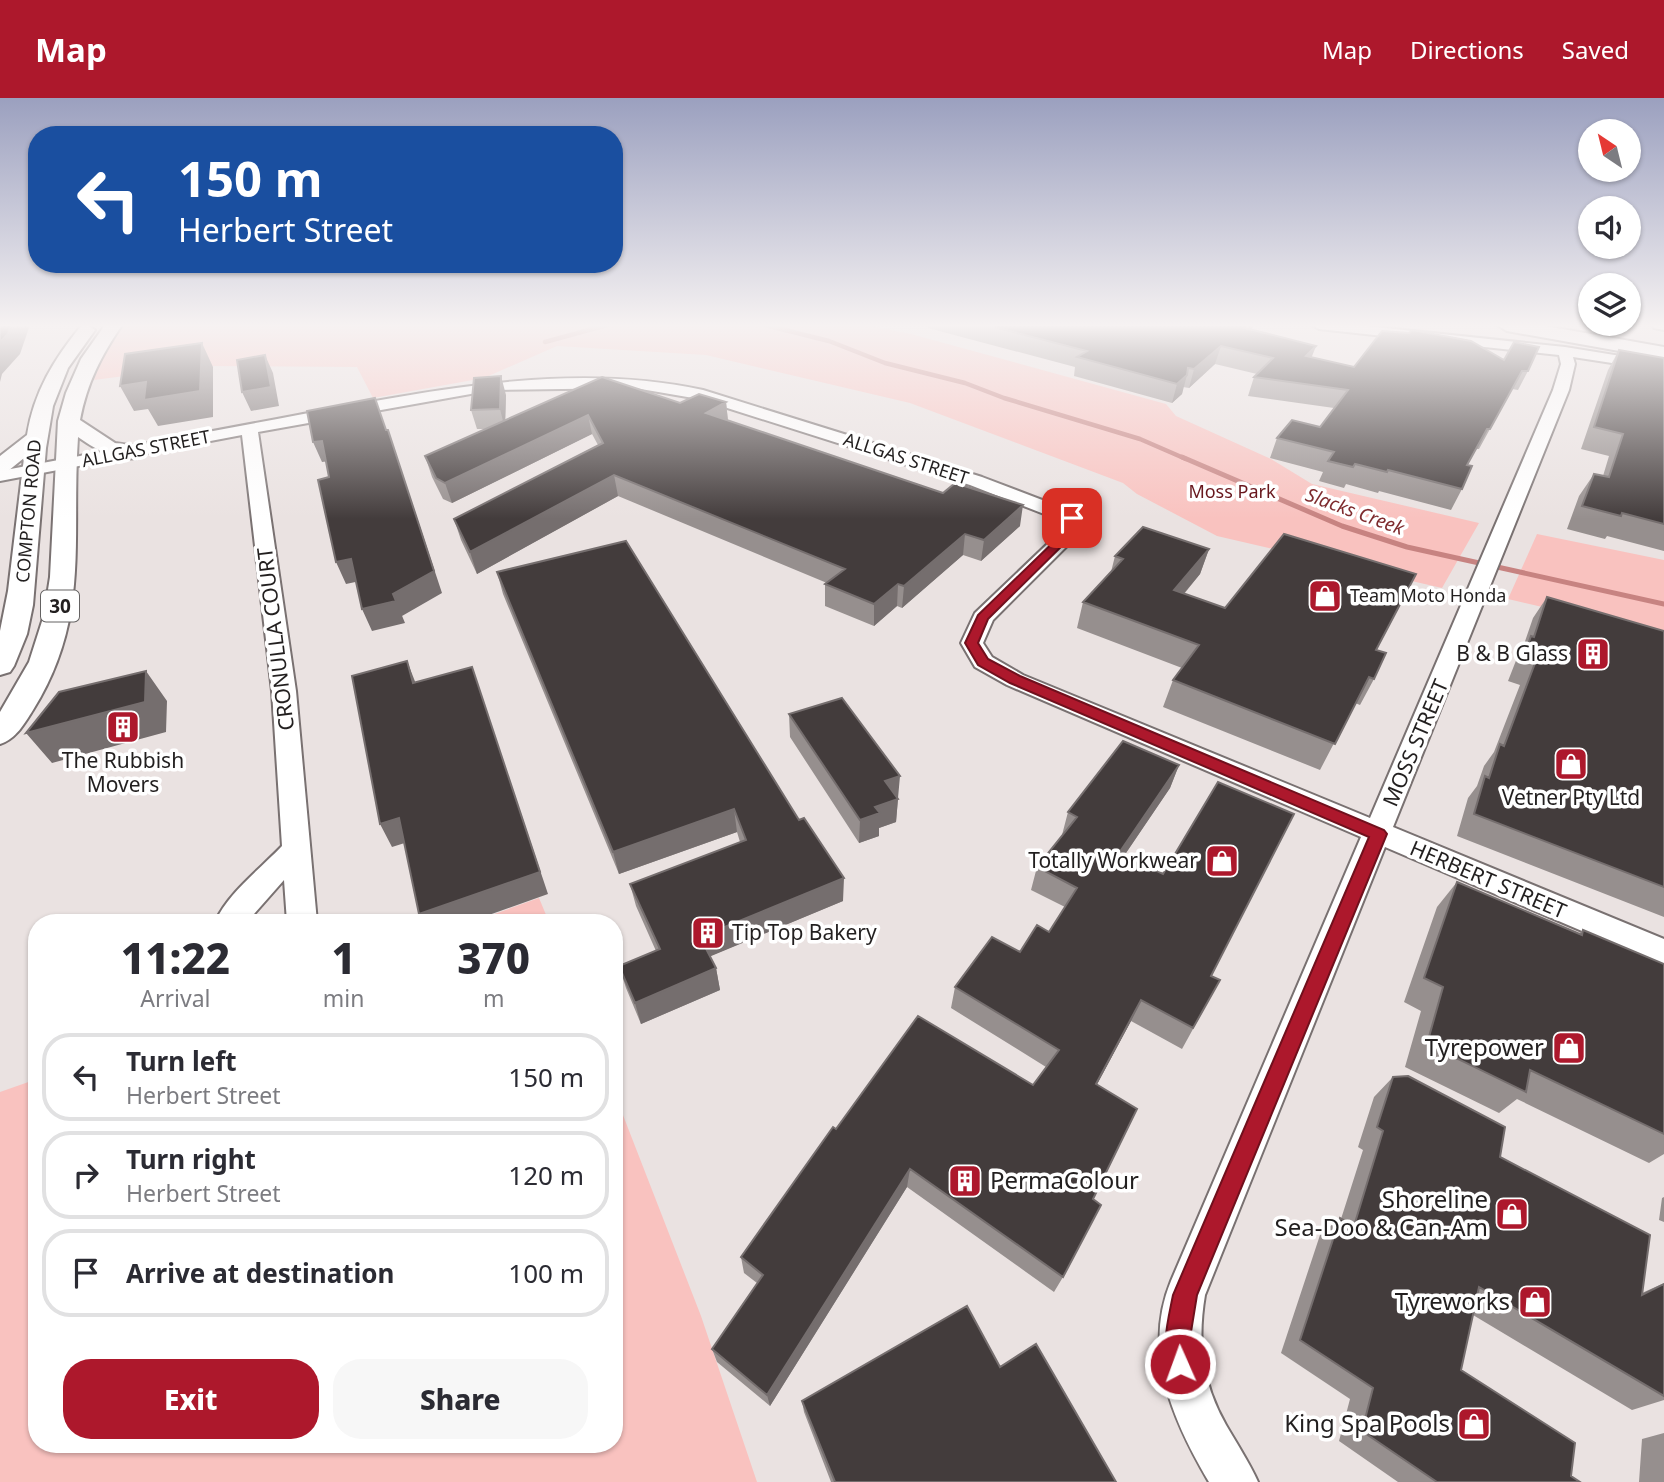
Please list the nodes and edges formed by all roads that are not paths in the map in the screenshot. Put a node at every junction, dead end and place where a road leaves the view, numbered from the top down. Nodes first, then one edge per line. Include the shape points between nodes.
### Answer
1 (48, 390) edge
2 (76, 390) edge
3 (473, 390) edge
4 (679, 390) edge
5 (1561, 390) edge
6 (703, 395) junction
7 (682, 407) edge
8 (68, 421) junction
9 (249, 429) junction
10 (35, 439) junction
11 (134, 452) junction
12 (66, 464) junction
13 (0, 466) edge
14 (34, 470) junction
15 (0, 476) edge
16 (0, 486) edge
17 (32, 496) junction
18 (1072, 518) joint
19 (0, 666) edge
20 (0, 733) edge
21 (1378, 834) junction
22 (297, 849) junction
23 (237, 914) edge
24 (301, 914) edge
25 (1664, 953) edge
26 (1236, 1482) edge

1 - 10 main road, COMPTON ROAD / 30
2 - 8 main road, COMPTON ROAD / 30
3 - 9 street, ALLGAS STREET
4 - 6 street, ALLGAS STREET
5 - 21 street, MOSS STREET
6 - 7 street
6 - 18 street, ALLGAS STREET via 976,481
8 - 11 main road via 104,447
8 - 12 main road, COMPTON ROAD / 30
9 - 11 street, ALLGAS STREET
9 - 22 street, CRONULLA COURT via 284,691
10 - 13 main road
10 - 14 main road, COMPTON ROAD / 30
11 - 12 street, ALLGAS STREET
12 - 14 street, ALLGAS STREET
12 - 20 main road, COMPTON ROAD / 30 via 58,616 42,666
14 - 15 street, ALLGAS STREET
14 - 17 main road, COMPTON ROAD / 30
16 - 17 main road
17 - 19 main road, COMPTON ROAD / 30 via 22,604
18 - 21 street, HERBERT STREET via 1071,531 983,618 972,643 983,662 1015,680
21 - 25 street, HERBERT STREET
21 - 26 street, MOSS STREET via 1180,1315 1180,1364 1188,1392 1207,1436
22 - 23 street
22 - 24 street, CRONULLA COURT

